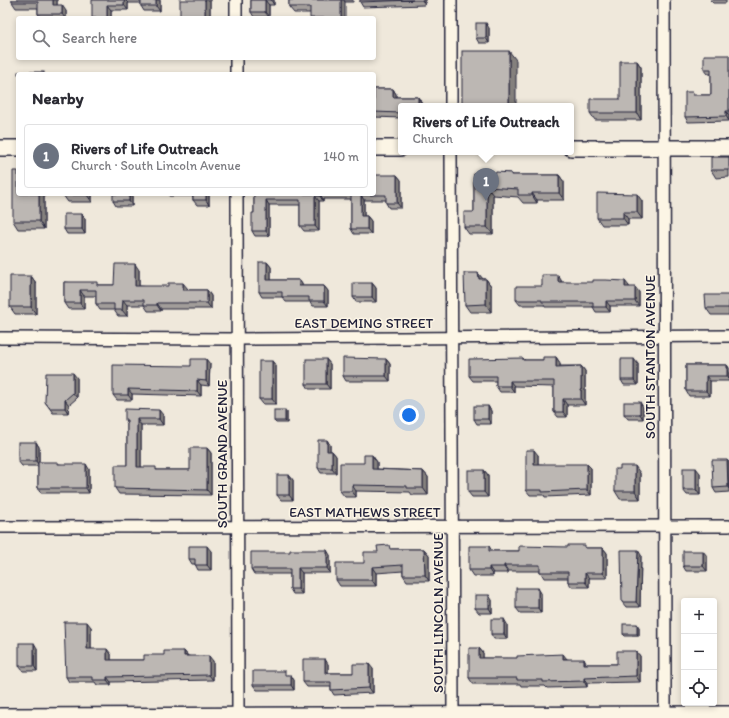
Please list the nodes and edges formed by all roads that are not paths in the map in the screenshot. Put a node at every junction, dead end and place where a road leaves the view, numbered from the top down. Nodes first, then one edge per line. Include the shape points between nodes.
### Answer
1 (236, 0) edge
2 (450, 0) edge
3 (664, 0) edge
4 (236, 16) edge
5 (236, 60) edge
6 (236, 72) edge
7 (451, 103) edge
8 (0, 148) edge
9 (16, 148) edge
10 (376, 148) edge
11 (398, 148) edge
12 (574, 148) edge
13 (664, 148) junction
14 (729, 148) edge
15 (451, 155) edge
16 (237, 196) edge
17 (729, 336) edge
18 (452, 337) junction
19 (666, 337) junction
20 (0, 338) edge
21 (237, 339) junction
22 (237, 526) junction
23 (665, 526) junction
24 (729, 526) edge
25 (0, 527) edge
26 (452, 527) junction
27 (238, 714) junction
28 (453, 714) junction
29 (665, 714) junction
30 (729, 714) edge
31 (0, 716) edge
32 (378, 716) edge
33 (687, 716) edge

1 - 4 street
2 - 7 street
3 - 13 street, SOUTH STANTON AVENUE
5 - 6 street
8 - 9 street
10 - 11 street
12 - 13 street
13 - 14 street
13 - 19 street, SOUTH STANTON AVENUE
15 - 18 street, SOUTH LINCOLN AVENUE
16 - 21 street, SOUTH GRAND AVENUE
17 - 19 street, EAST DEMING STREET
18 - 19 street, EAST DEMING STREET
18 - 21 street, EAST DEMING STREET
18 - 26 street, SOUTH LINCOLN AVENUE
19 - 23 street, SOUTH STANTON AVENUE
20 - 21 street, EAST DEMING STREET
21 - 22 street, SOUTH GRAND AVENUE
22 - 25 street, EAST MATHEWS STREET
22 - 26 street, EAST MATHEWS STREET
22 - 27 street, SOUTH GRAND AVENUE
23 - 24 street, EAST MATHEWS STREET
23 - 26 street, EAST MATHEWS STREET
23 - 29 street, SOUTH STANTON AVENUE
26 - 28 street, SOUTH LINCOLN AVENUE
27 - 31 street
27 - 32 street
28 - 29 street
28 - 32 street
29 - 33 street
30 - 33 street

